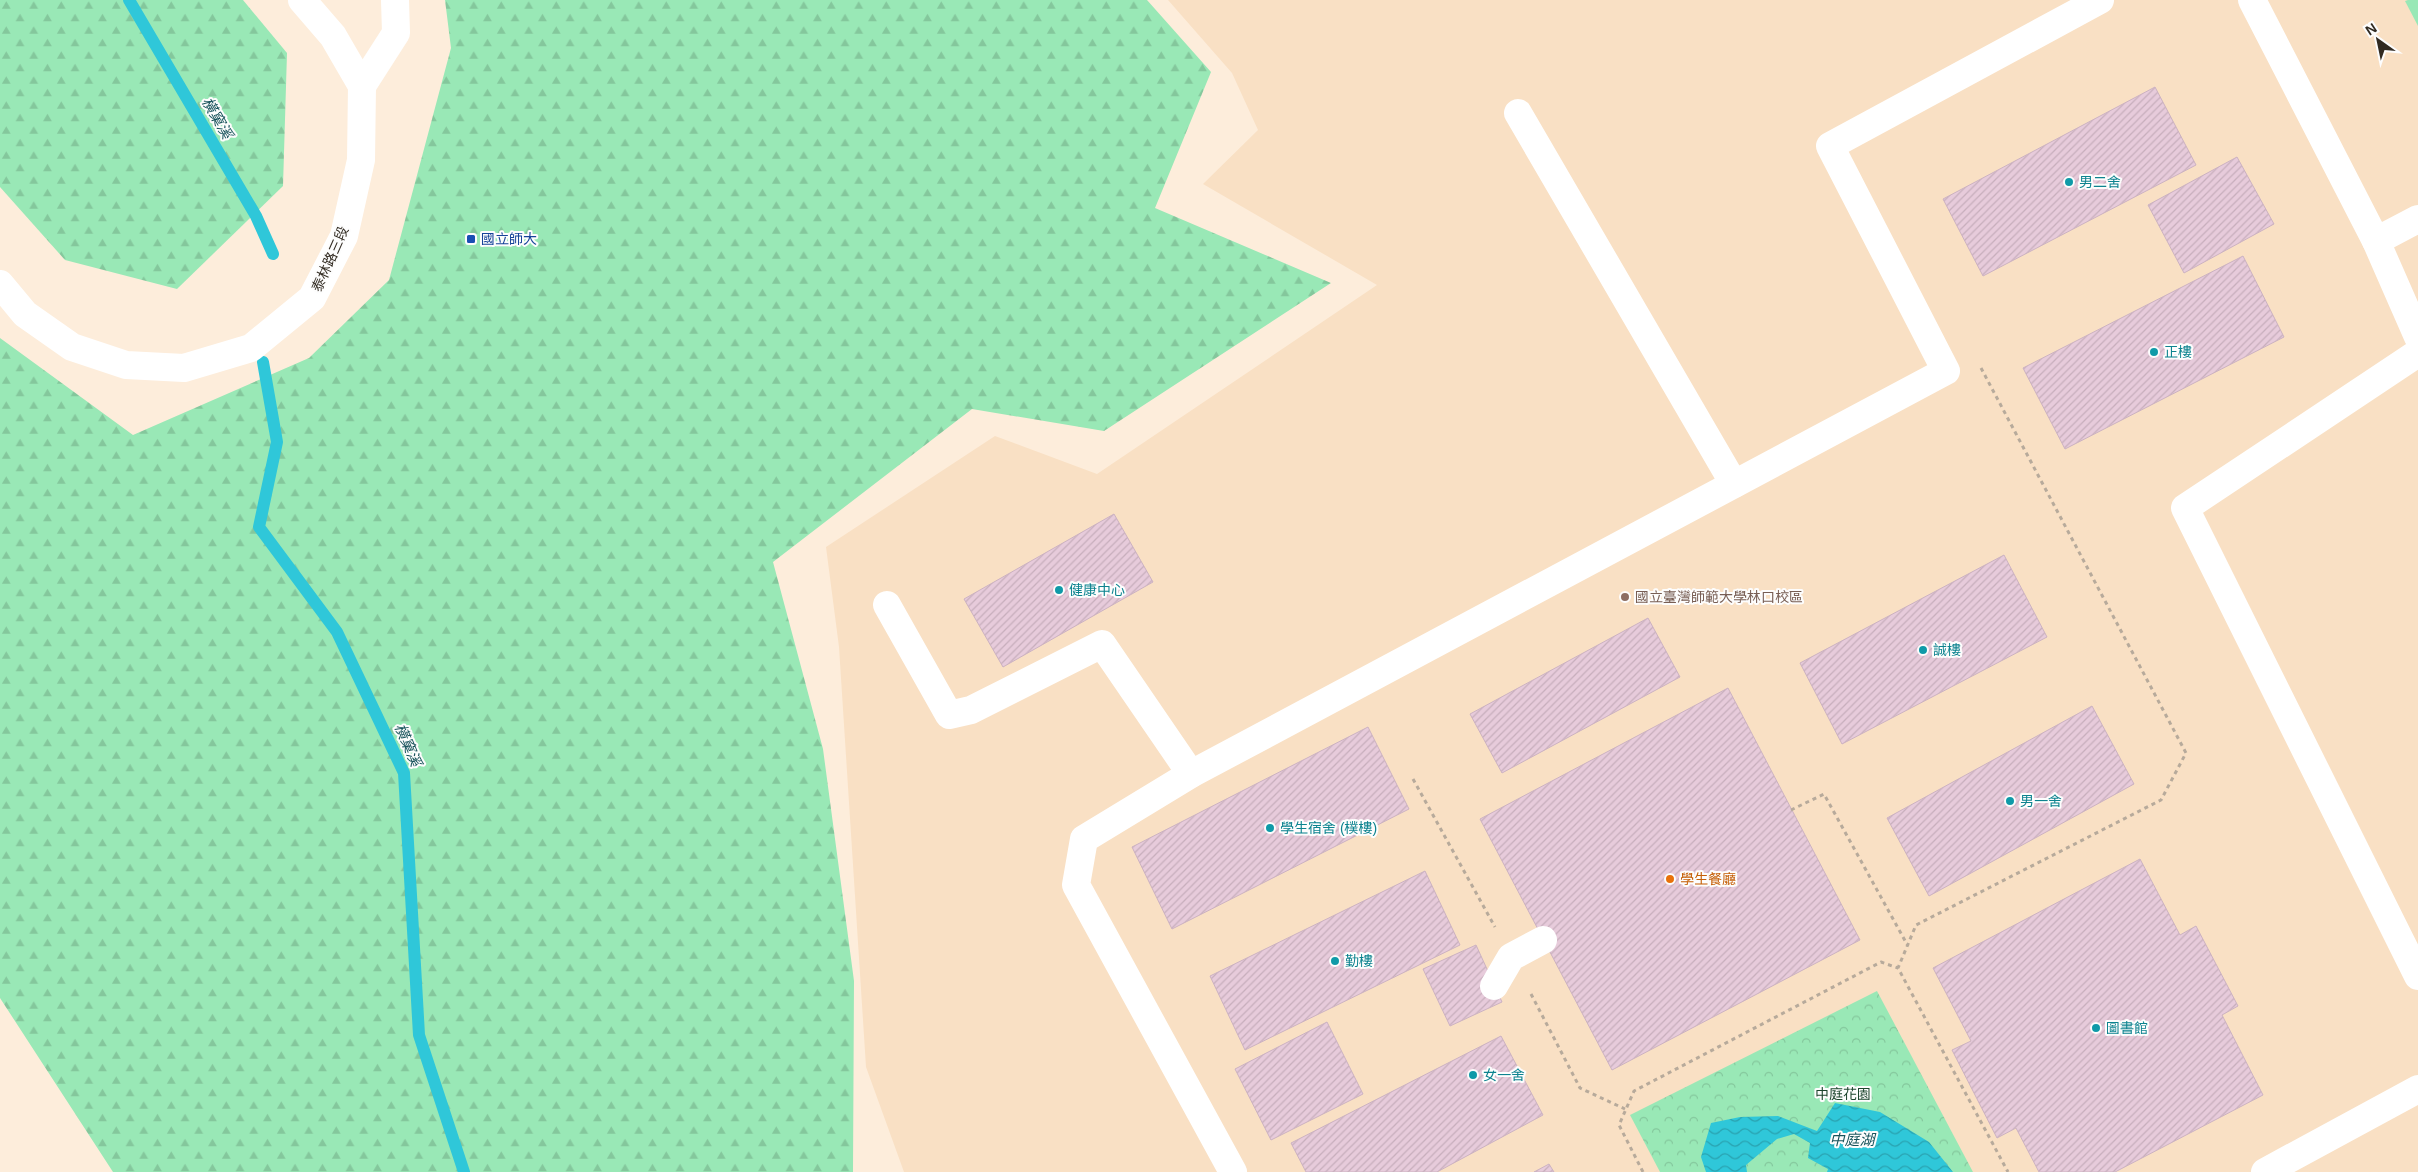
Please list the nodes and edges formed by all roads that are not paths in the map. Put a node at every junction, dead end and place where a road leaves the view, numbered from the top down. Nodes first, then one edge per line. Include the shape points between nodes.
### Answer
1 (302, 0) edge
2 (395, 0) edge
3 (2100, 0) edge
4 (2252, 0) edge
5 (362, 86) junction
6 (1518, 113) dead end
7 (2418, 219) edge
8 (2376, 241) junction
9 (0, 284) edge
10 (2418, 337) edge
11 (2418, 353) edge
12 (1734, 484) junction
13 (886, 606) dead end
14 (1191, 774) junction
15 (1544, 940) dead end
16 (2418, 976) edge
17 (1494, 986) dead end
18 (2418, 1089) edge
19 (1233, 1172) edge
20 (2265, 1172) edge

1 - 5 main road via 332,36
2 - 5 main road via 396,33
3 - 12 main road via 1830,146 1946,370
4 - 8 main road
5 - 9 main road, 泰林路三段 via 361,160 344,236 312,298 251,348 184,368 126,366 72,347 25,314
6 - 12 main road
7 - 8 main road
8 - 10 main road
11 - 16 main road via 2185,508
12 - 14 main road
13 - 14 main road via 949,715 971,710 1102,644
14 - 19 main road via 1084,839 1076,886
15 - 17 main road via 1511,957
18 - 20 main road

